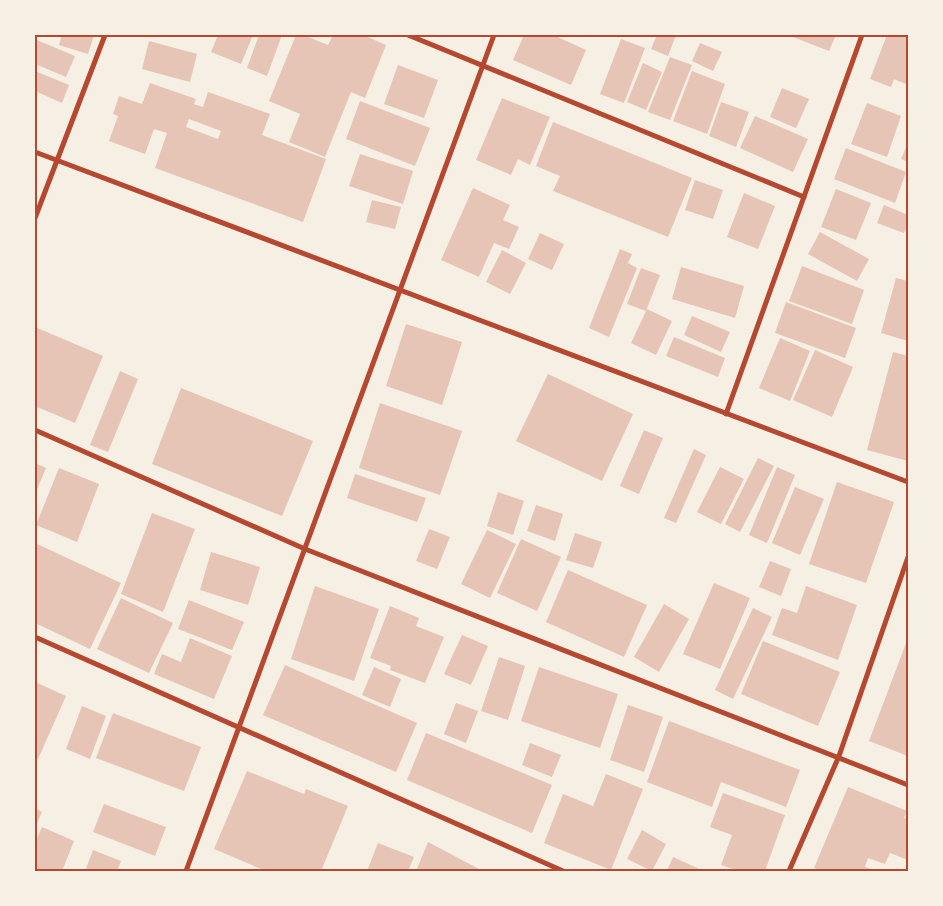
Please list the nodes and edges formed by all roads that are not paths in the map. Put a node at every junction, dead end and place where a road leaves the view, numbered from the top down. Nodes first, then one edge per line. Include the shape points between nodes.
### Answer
1 (104, 35) edge
2 (408, 35) edge
3 (494, 35) edge
4 (862, 35) edge
5 (482, 66) junction
6 (35, 152) edge
7 (56, 161) junction
8 (804, 197) junction
9 (35, 218) edge
10 (400, 290) junction
11 (726, 414) junction
12 (35, 430) edge
13 (908, 482) edge
14 (305, 549) junction
15 (908, 557) edge
16 (35, 637) edge
17 (239, 727) junction
18 (839, 756) junction
19 (908, 785) edge
20 (186, 871) edge
21 (563, 871) edge
22 (789, 871) edge

1 - 7 street
2 - 5 street
3 - 5 street
4 - 8 street
5 - 8 street
5 - 10 street
6 - 7 street
7 - 9 street
7 - 10 street
8 - 11 street
10 - 11 street
10 - 14 street
11 - 13 street
12 - 14 street
14 - 17 street
14 - 18 street
15 - 18 street
16 - 17 street
17 - 20 street
17 - 21 street
18 - 19 street
18 - 22 street

